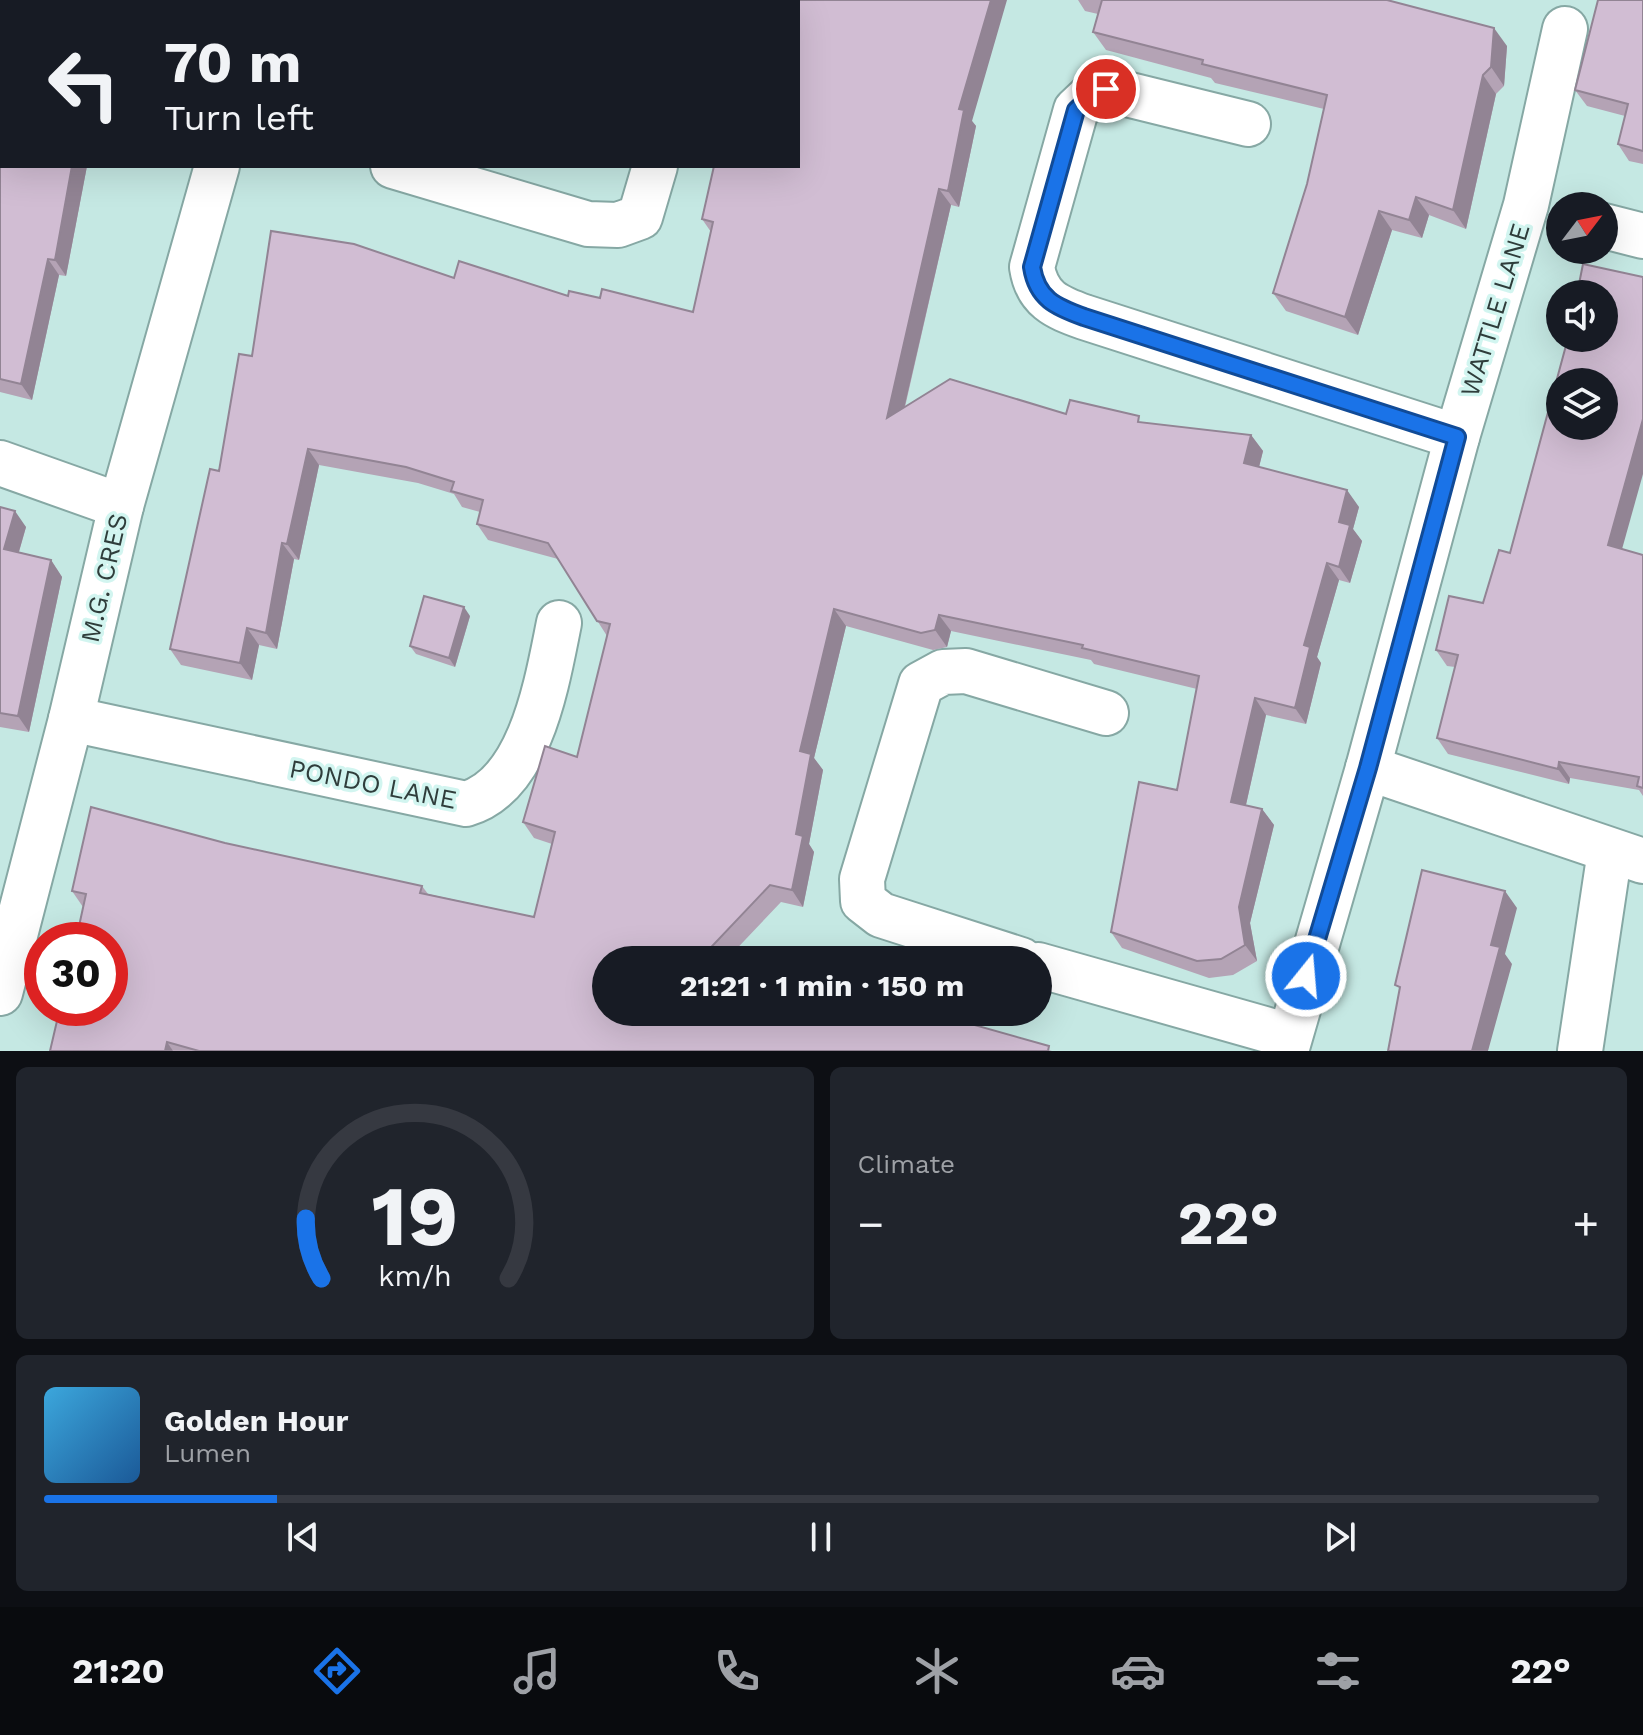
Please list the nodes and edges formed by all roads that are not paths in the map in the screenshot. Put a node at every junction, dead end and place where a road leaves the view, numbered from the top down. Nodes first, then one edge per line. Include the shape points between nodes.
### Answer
1 (1565, 29) dead end
2 (1248, 124) dead end
3 (216, 168) edge
4 (400, 168) edge
5 (654, 168) edge
6 (1543, 210) edge
7 (1618, 230) edge
8 (1643, 236) edge
9 (1457, 437) junction
10 (0, 463) edge
11 (121, 506) junction
12 (559, 623) dead end
13 (1106, 713) dead end
14 (71, 719) junction
15 (1368, 768) junction
16 (1627, 856) edge
17 (977, 946) edge
18 (1052, 969) edge
19 (0, 993) edge
20 (1287, 1043) edge
21 (1580, 1051) edge

1 - 6 street, WATTLE LANE
2 - 9 street via 1106,89 1084,100 1076,110 1032,267 1044,299 1084,317
3 - 11 street, M.G. CRES
4 - 5 street via 588,224 618,225 640,217
6 - 9 street, WATTLE LANE
7 - 8 street
9 - 15 street, WATTLE LANE
10 - 11 street
11 - 14 street, M.G. CRES
12 - 14 street, PONDO LANE via 527,745 505,779 484,798 466,804
13 - 17 street via 966,671 943,672 921,684 862,879 863,901 881,915
14 - 19 street, M.G. CRES
15 - 16 street
15 - 20 street, WATTLE LANE
16 - 21 street
18 - 20 street

